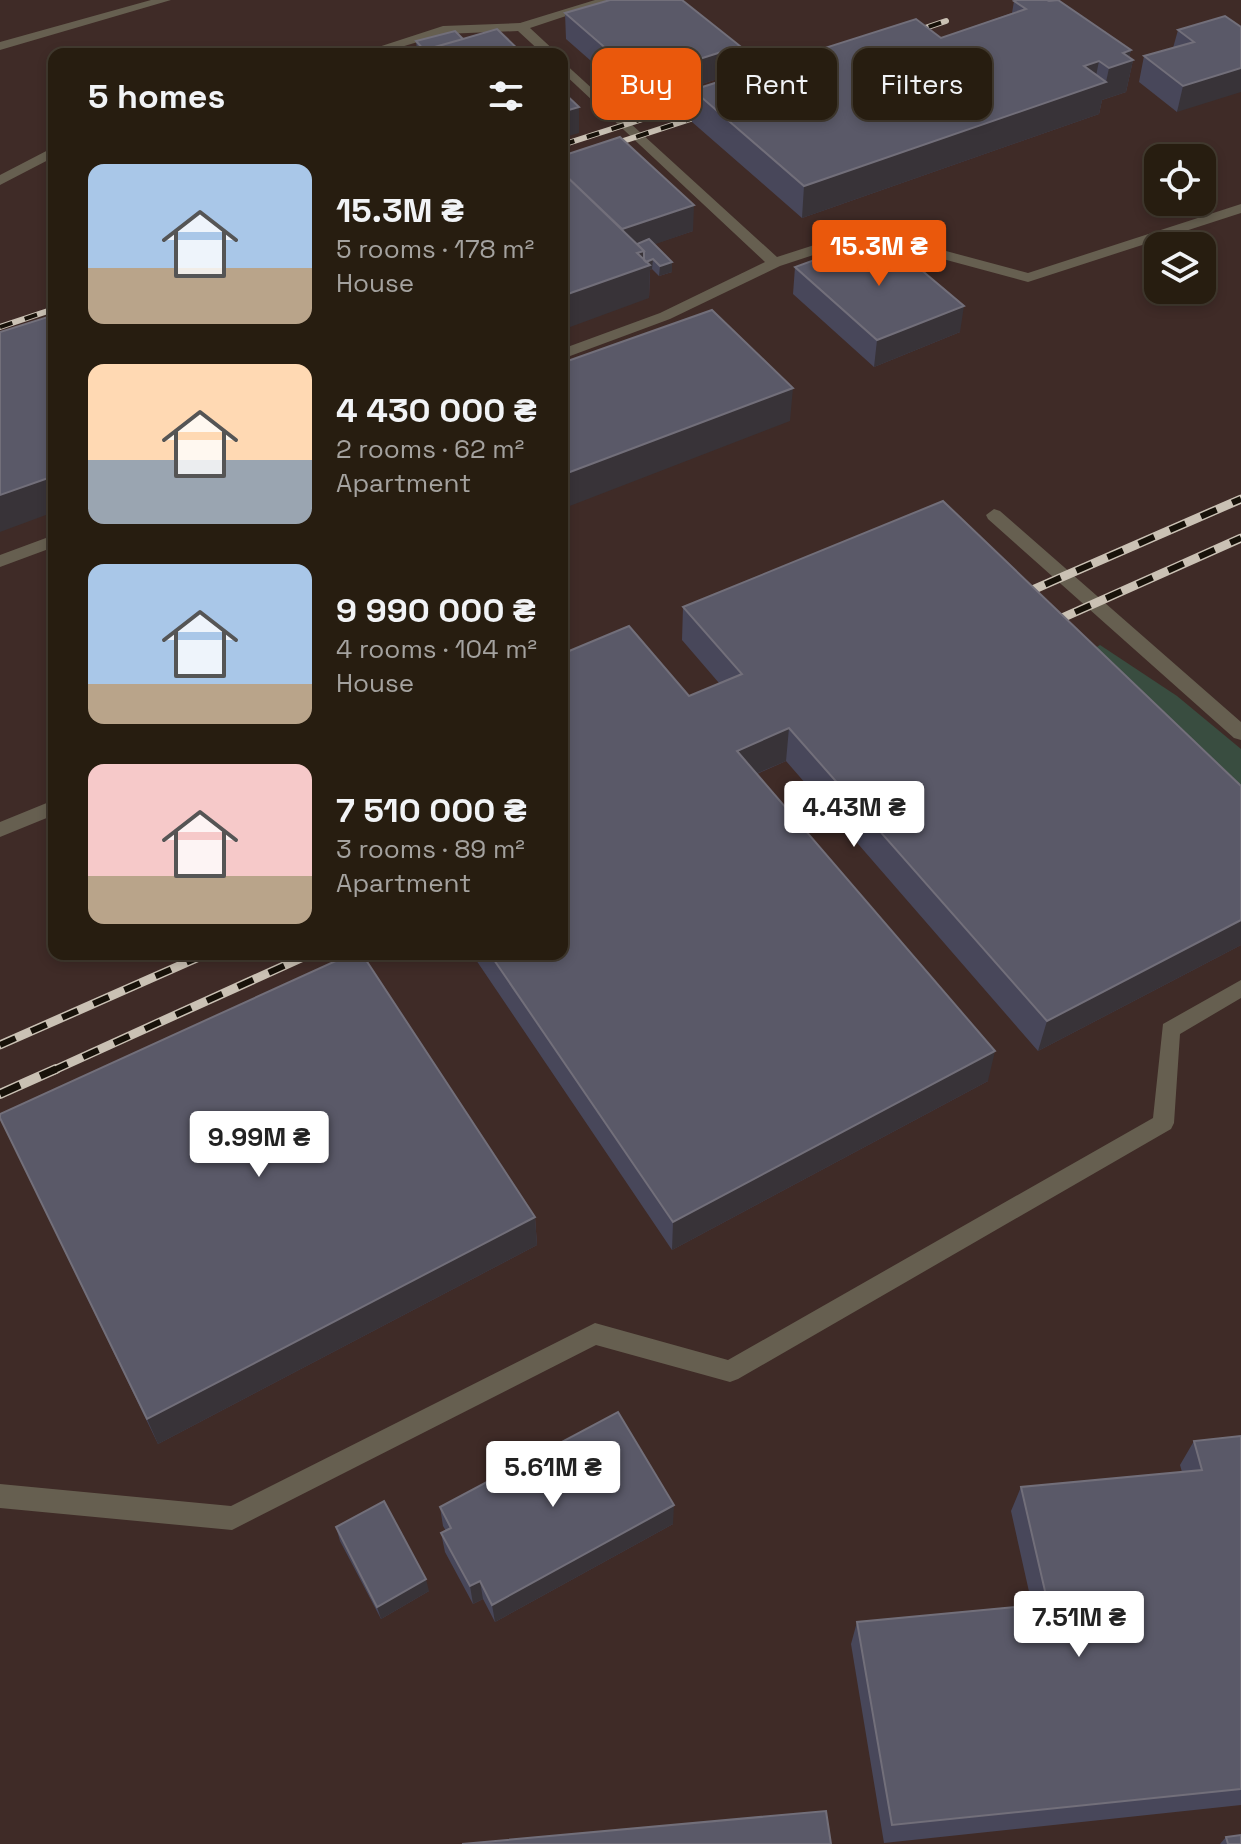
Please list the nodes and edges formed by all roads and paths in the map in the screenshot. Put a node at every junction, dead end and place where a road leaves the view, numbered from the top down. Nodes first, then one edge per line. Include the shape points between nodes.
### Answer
1 (165, 0) edge
2 (608, 0) edge
3 (521, 27) junction
4 (0, 46) edge
5 (384, 48) edge
6 (544, 48) edge
7 (568, 71) edge
8 (48, 154) edge
9 (0, 181) edge
10 (1241, 208) edge
11 (775, 263) junction
12 (568, 352) edge
13 (994, 515) dead end
14 (48, 543) edge
15 (0, 561) edge
16 (1241, 733) edge
17 (48, 810) edge
18 (0, 830) edge
19 (1241, 988) edge
20 (0, 1496) edge

1 - 4 lane
2 - 3 lane
3 - 5 lane via 443,30
3 - 6 lane
7 - 11 lane
8 - 9 lane
10 - 11 lane via 1028,278 864,233
11 - 12 lane via 665,316
13 - 16 lane
14 - 15 lane
17 - 18 lane
19 - 20 lane via 1170,1030 1163,1123 730,1371 595,1334 232,1518

